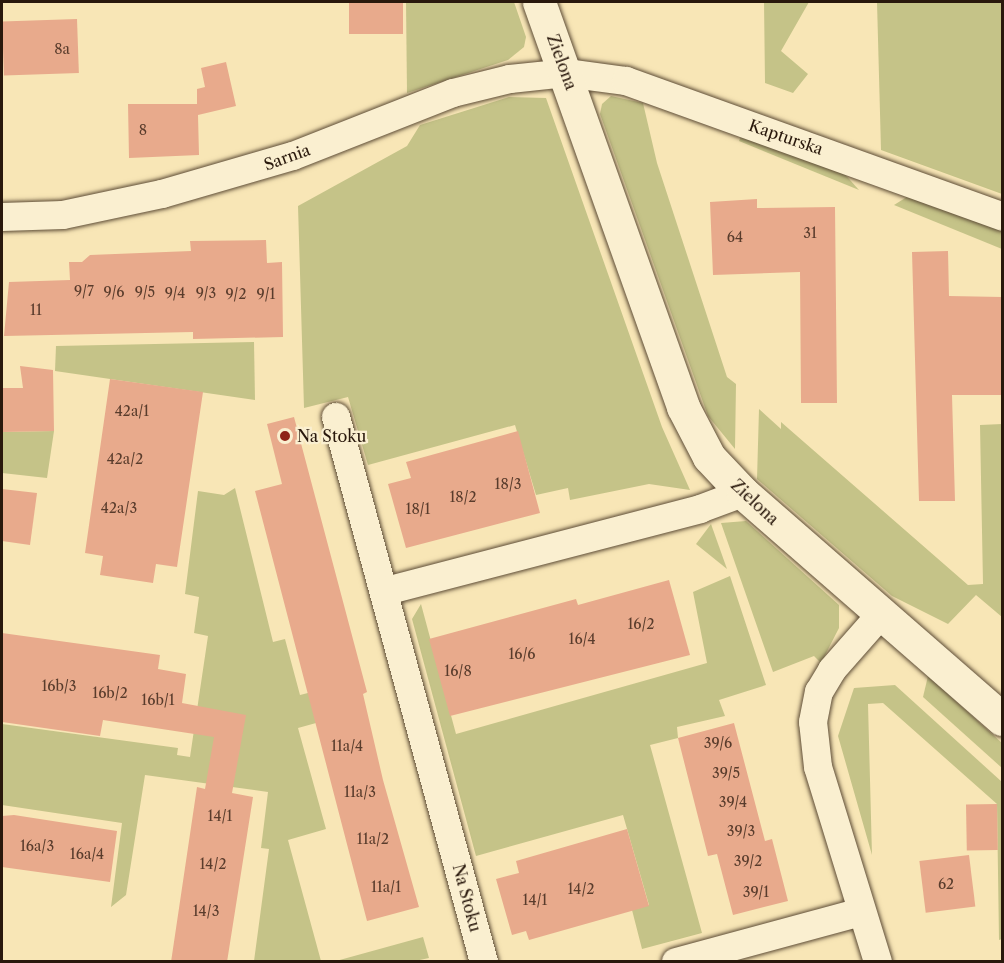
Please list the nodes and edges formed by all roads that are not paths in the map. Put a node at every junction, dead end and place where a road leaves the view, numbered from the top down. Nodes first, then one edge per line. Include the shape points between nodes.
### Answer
1 (539, 2) edge
2 (566, 73) junction
3 (1002, 216) edge
4 (2, 217) edge
5 (336, 417) dead end
6 (743, 493) junction
7 (386, 591) junction
8 (883, 612) junction
9 (1002, 719) edge
10 (861, 912) junction
11 (484, 962) edge
12 (676, 962) edge
13 (878, 962) edge

1 - 2 street, Zielona
2 - 3 street, Kapturska via 626,81
2 - 4 street, Sarnia via 510,79 453,93 293,156 162,194 63,215
2 - 6 street, Zielona via 683,407 709,457
5 - 7 street, Na Stoku
6 - 7 street via 700,509
6 - 8 street, Zielona
7 - 11 street, Na Stoku
8 - 9 street, Zielona
8 - 10 street via 832,670 819,692 813,722 818,767
10 - 12 street
10 - 13 street

